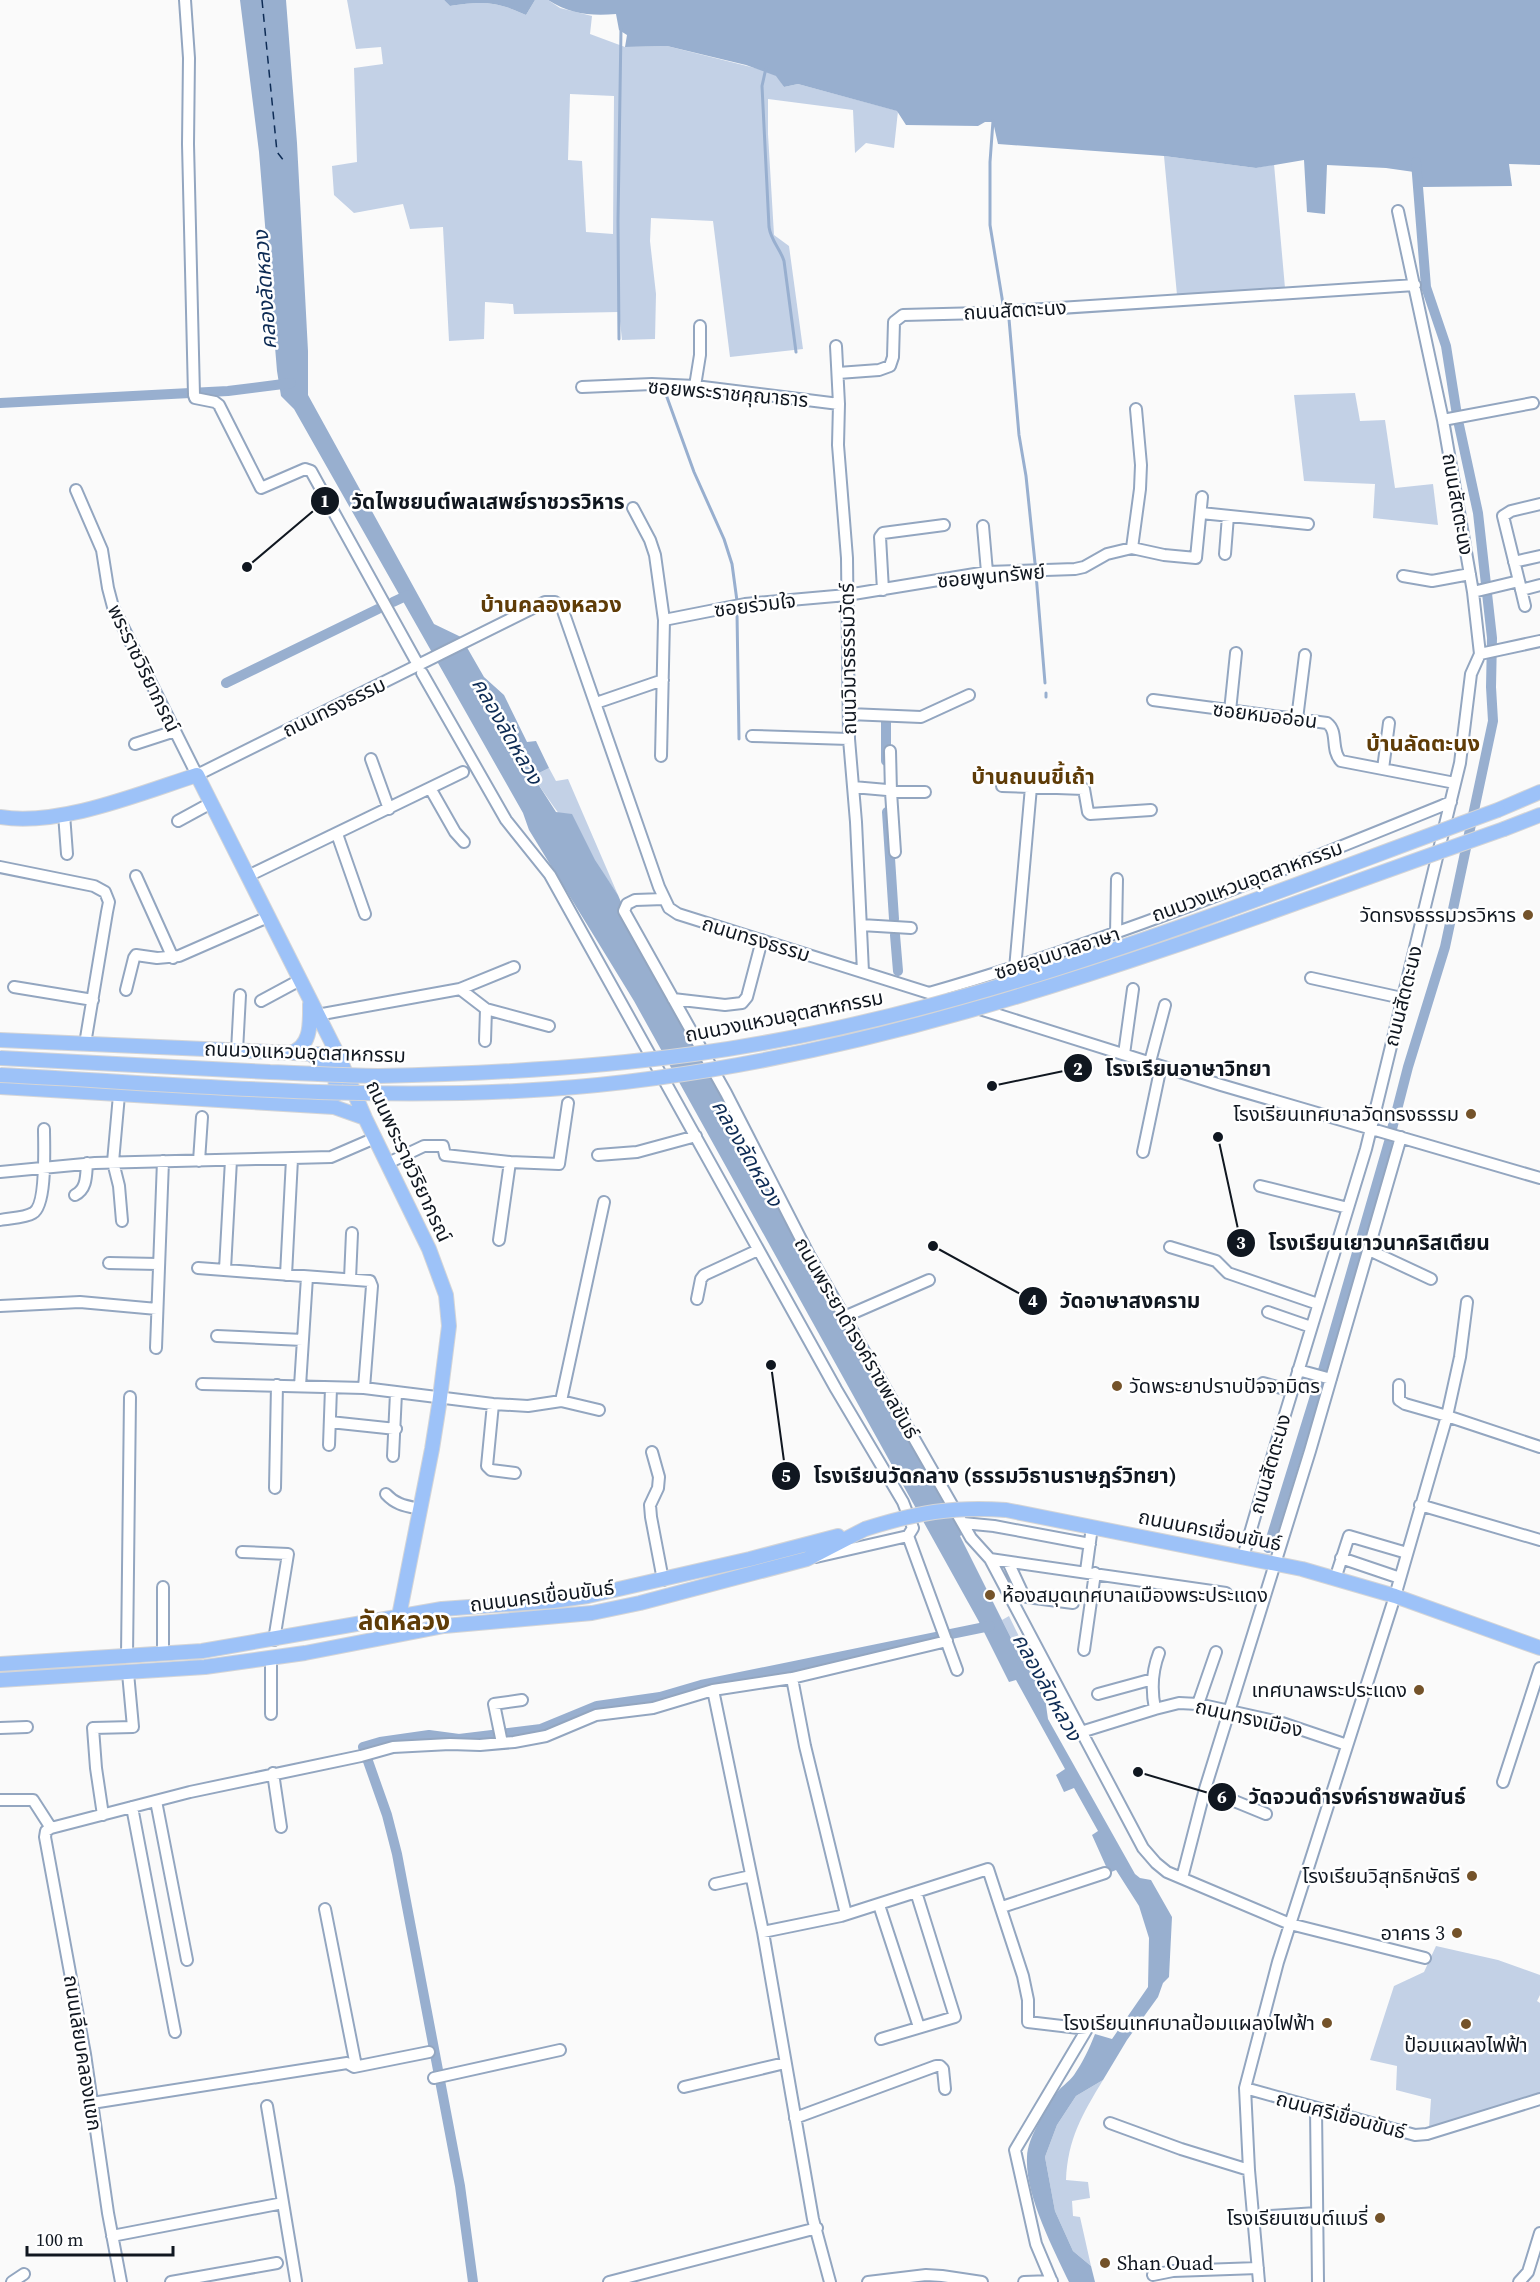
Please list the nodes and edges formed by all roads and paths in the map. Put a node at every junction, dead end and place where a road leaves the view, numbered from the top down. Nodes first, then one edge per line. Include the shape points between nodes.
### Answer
1 (185, 0) edge
2 (1398, 211) dead end
3 (1415, 285) junction
4 (700, 326) dead end
5 (836, 346) dead end
6 (838, 373) junction
7 (695, 386) junction
8 (582, 387) dead end
9 (1533, 403) dead end
10 (839, 404) junction
11 (1136, 409) dead end
12 (1443, 420) junction
13 (76, 490) dead end
14 (1203, 497) dead end
15 (1540, 504) edge
16 (633, 508) dead end
17 (1201, 513) junction
18 (1228, 516) junction
19 (1308, 524) dead end
20 (944, 525) dead end
21 (983, 526) dead end
22 (1132, 548) junction
23 (1226, 554) dead end
24 (1540, 556) edge
25 (1514, 562) junction
26 (987, 572) junction
27 (1470, 574) junction
28 (1403, 576) dead end
29 (1520, 585) junction
30 (1540, 585) edge
31 (883, 590) junction
32 (1476, 591) junction
33 (847, 595) junction
34 (1525, 606) dead end
35 (664, 620) junction
36 (1540, 641) edge
37 (1483, 652) junction
38 (1236, 654) dead end
39 (1305, 655) dead end
40 (420, 666) junction
41 (663, 680) junction
42 (969, 695) dead end
43 (1153, 700) dead end
44 (596, 703) junction
45 (1230, 711) junction
46 (849, 714) junction
47 (1297, 719) junction
48 (1389, 723) dead end
49 (175, 731) junction
50 (752, 736) dead end
51 (849, 739) junction
52 (135, 744) dead end
53 (890, 751) dead end
54 (661, 756) dead end
55 (371, 759) dead end
56 (1383, 769) junction
57 (463, 772) dead end
58 (197, 775) junction
59 (1455, 783) junction
60 (1002, 786) dead end
61 (853, 787) junction
62 (429, 788) junction
63 (1031, 788) junction
64 (891, 792) junction
65 (925, 792) dead end
66 (1540, 793) edge
67 (1451, 802) junction
68 (211, 803) junction
69 (389, 809) junction
70 (1151, 810) dead end
71 (64, 814) junction
72 (1540, 816) edge
73 (0, 817) edge
74 (178, 821) dead end
75 (337, 834) junction
76 (464, 842) dead end
77 (895, 852) dead end
78 (67, 854) dead end
79 (0, 867) edge
80 (136, 876) dead end
81 (248, 876) junction
82 (1117, 879) dead end
83 (664, 899) junction
84 (365, 914) dead end
85 (268, 917) junction
86 (861, 925) junction
87 (911, 928) dead end
88 (1116, 934) junction
89 (762, 940) junction
90 (173, 958) junction
91 (513, 967) dead end
92 (1015, 969) junction
93 (863, 972) junction
94 (1311, 978) dead end
95 (300, 980) junction
96 (14, 987) dead end
97 (460, 988) junction
98 (1133, 989) dead end
99 (126, 990) dead end
100 (929, 993) junction
101 (240, 995) dead end
102 (1402, 998) junction
103 (309, 999) junction
104 (673, 999) junction
105 (93, 1000) junction
106 (261, 1001) dead end
107 (1165, 1005) dead end
108 (486, 1009) junction
109 (317, 1015) junction
110 (549, 1026) dead end
111 (0, 1040) edge
112 (485, 1041) dead end
113 (85, 1044) junction
114 (237, 1051) junction
115 (288, 1053) junction
116 (1124, 1054) junction
117 (311, 1055) junction
118 (338, 1055) junction
119 (0, 1058) edge
120 (1150, 1062) junction
121 (1161, 1066) junction
122 (0, 1075) edge
123 (0, 1087) edge
124 (119, 1095) junction
125 (568, 1103) dead end
126 (279, 1105) junction
127 (202, 1118) dead end
128 (365, 1118) junction
129 (1371, 1128) junction
130 (44, 1130) dead end
131 (696, 1137) junction
132 (1401, 1137) junction
133 (375, 1138) junction
134 (1143, 1152) dead end
135 (598, 1155) dead end
136 (292, 1159) junction
137 (231, 1160) junction
138 (163, 1161) junction
139 (199, 1161) junction
140 (113, 1162) junction
141 (510, 1162) junction
142 (87, 1163) junction
143 (388, 1163) junction
144 (44, 1167) junction
145 (0, 1172) edge
146 (1540, 1178) edge
147 (1260, 1186) dead end
148 (75, 1195) dead end
149 (603, 1202) dead end
150 (1348, 1208) junction
151 (0, 1220) edge
152 (123, 1221) dead end
153 (352, 1233) dead end
154 (499, 1240) dead end
155 (1170, 1247) dead end
156 (758, 1250) junction
157 (1369, 1250) junction
158 (109, 1263) dead end
159 (158, 1264) junction
160 (198, 1268) dead end
161 (225, 1269) junction
162 (286, 1275) junction
163 (307, 1277) junction
164 (350, 1279) junction
165 (928, 1280) dead end
166 (1431, 1280) dead end
167 (696, 1299) dead end
168 (1467, 1302) dead end
169 (1318, 1304) junction
170 (0, 1306) edge
171 (157, 1309) junction
172 (1268, 1312) dead end
173 (844, 1317) junction
174 (1311, 1327) junction
175 (217, 1336) dead end
176 (303, 1340) junction
177 (156, 1348) dead end
178 (1298, 1370) junction
179 (1329, 1379) junction
180 (1263, 1383) dead end
181 (202, 1384) dead end
182 (277, 1385) junction
183 (1399, 1385) dead end
184 (300, 1386) junction
185 (331, 1388) junction
186 (364, 1388) junction
187 (1292, 1391) junction
188 (396, 1393) junction
189 (130, 1397) dead end
190 (440, 1399) junction
191 (561, 1401) junction
192 (493, 1404) junction
193 (598, 1410) dead end
194 (1447, 1416) junction
195 (330, 1422) junction
196 (396, 1429) junction
197 (329, 1445) dead end
198 (1540, 1447) edge
199 (652, 1452) dead end
200 (393, 1456) dead end
201 (515, 1473) dead end
202 (275, 1488) dead end
203 (386, 1494) dead end
204 (1420, 1505) junction
205 (420, 1509) junction
206 (963, 1523) junction
207 (1092, 1527) junction
208 (865, 1529) junction
209 (908, 1536) junction
210 (1540, 1540) edge
211 (1090, 1544) junction
212 (242, 1552) dead end
213 (1407, 1553) junction
214 (1243, 1557) junction
215 (807, 1558) junction
216 (1341, 1558) junction
217 (990, 1559) junction
218 (1008, 1562) junction
219 (1276, 1563) junction
220 (1090, 1572) junction
221 (1400, 1578) junction
222 (1335, 1579) junction
223 (663, 1580) junction
224 (164, 1587) dead end
225 (1226, 1593) dead end
226 (1395, 1596) junction
227 (1073, 1603) dead end
228 (399, 1616) junction
229 (330, 1629) junction
230 (399, 1633) junction
231 (946, 1639) junction
232 (274, 1640) junction
233 (333, 1647) junction
234 (1540, 1648) edge
235 (1084, 1650) dead end
236 (1216, 1652) dead end
237 (1160, 1653) dead end
238 (163, 1654) junction
239 (127, 1656) junction
240 (271, 1658) junction
241 (44, 1661) junction
242 (0, 1664) edge
243 (1540, 1668) edge
244 (957, 1670) dead end
245 (128, 1673) junction
246 (45, 1678) junction
247 (792, 1678) junction
248 (1153, 1679) junction
249 (0, 1680) edge
250 (713, 1690) junction
251 (1098, 1694) dead end
252 (522, 1700) dead end
253 (1198, 1704) junction
254 (1155, 1709) junction
255 (1229, 1711) junction
256 (271, 1714) dead end
257 (27, 1727) dead end
258 (0, 1728) edge
259 (1081, 1732) junction
260 (500, 1737) junction
261 (1347, 1745) junction
262 (273, 1773) junction
263 (1503, 1782) dead end
264 (1205, 1789) junction
265 (0, 1800) edge
266 (156, 1801) junction
267 (132, 1807) junction
268 (1266, 1814) dead end
269 (103, 1815) junction
270 (281, 1827) dead end
271 (51, 1828) junction
272 (1105, 1873) dead end
273 (751, 1876) junction
274 (1182, 1878) junction
275 (715, 1884) dead end
276 (916, 1892) junction
277 (879, 1905) junction
278 (1002, 1907) junction
279 (325, 1909) dead end
280 (846, 1914) junction
281 (1290, 1924) junction
282 (763, 1932) junction
283 (1425, 1958) dead end
284 (187, 1960) dead end
285 (919, 2027) junction
286 (175, 2032) dead end
287 (882, 2039) dead end
288 (560, 2050) dead end
289 (429, 2052) dead end
290 (785, 2062) junction
291 (356, 2066) junction
292 (439, 2077) dead end
293 (684, 2087) dead end
294 (1245, 2088) junction
295 (945, 2089) dead end
296 (1540, 2098) edge
297 (92, 2103) junction
298 (267, 2106) dead end
299 (1316, 2108) junction
300 (795, 2118) junction
301 (1110, 2123) dead end
302 (1249, 2170) junction
303 (283, 2203) junction
304 (1317, 2213) junction
305 (1253, 2217) junction
306 (817, 2228) junction
307 (1540, 2233) edge
308 (112, 2236) junction
309 (277, 2263) dead end
310 (1258, 2268) junction
311 (24, 2274) dead end
312 (1153, 2275) dead end
313 (952, 2280) edge
314 (296, 2281) edge
315 (1052, 2281) edge
316 (12, 2282) edge
317 (121, 2282) edge
318 (171, 2282) edge
319 (609, 2282) edge
320 (830, 2282) edge
321 (868, 2282) edge
322 (982, 2282) edge
323 (1024, 2282) edge
324 (1259, 2282) edge
325 (1318, 2282) edge
326 (1519, 2282) edge

1 - 40 street via 195,398 219,405 261,488 305,469 311,471
2 - 3 street, ถนนสัตตะนง
3 - 6 street, ถนนสัตตะนง via 903,315 894,322 890,366
3 - 12 street, ถนนสัตตะนง
4 - 7 street
5 - 6 street, ถนนวิมารธรรมวัตร์
6 - 10 street, ถนนวิมารธรรมวัตร์
7 - 8 street, ซอยพระราชคุณาธาร
7 - 10 street, ซอยพระราชคุณาธาร
9 - 12 street
10 - 33 street, ถนนวิมารธรรมวัตร์
11 - 22 street via 1141,465
12 - 27 street, ถนนสัตตะนง
13 - 49 street, พระราชวิริยาภรณ์ via 102,550 113,606
14 - 17 street, ซอยพูนทรัพย์
15 - 25 street via 1503,516
16 - 35 street via 655,555
17 - 18 street
17 - 22 street, ซอยพูนทรัพย์ via 1196,558
18 - 19 street
18 - 23 street
20 - 31 street via 883,533
21 - 26 street
22 - 26 street, ซอยพูนทรัพย์ via 1107,554 1084,567
24 - 25 street
25 - 29 street
26 - 31 street, ซอยพูนทรัพย์
27 - 28 street via 1432,581
27 - 32 street, ถนนสัตตะนง
29 - 30 street
29 - 32 street
29 - 34 street
31 - 33 street, ซอยพูนทรัพย์
32 - 37 street, ถนนสัตตะนง
33 - 35 street, ซอยร่วมใจ via 745,604
33 - 46 street, ถนนวิมารธรรมวัตร์
35 - 41 street
36 - 37 street
37 - 59 street, ถนนสัตตะนง via 1471,674
38 - 45 street
39 - 47 street
40 - 44 street, ถนนทรงธรรม via 545,602 555,602 562,608
40 - 58 street, ถนนทรงธรรม
40 - 131 street via 506,820 550,875
41 - 44 street
41 - 54 street
42 - 46 street via 921,717
43 - 45 street, ซอยหมออ่อน
44 - 83 street, ถนนทรงธรรม
45 - 47 street, ซอยหมออ่อน
46 - 51 street, ถนนวิมารธรรมวัตร์
47 - 56 street, ซอยหมออ่อน via 1331,725 1336,755 1341,761
48 - 56 street
49 - 52 street
49 - 58 street, พระราชวิริยาภรณ์
50 - 51 street
51 - 61 street, ถนนวิมารธรรมวัตร์
53 - 64 street
55 - 69 street
56 - 59 street, ซอยหมออ่อน
57 - 62 street
58 - 68 main road, ถนนพระราชวิริยาภรณ์
58 - 71 main road
59 - 67 street, ถนนสัตตะนง
60 - 63 street
61 - 64 street
61 - 86 street, ถนนวิมารธรรมวัตร์
62 - 69 street
62 - 76 street
63 - 70 street via 1085,789 1090,814
63 - 92 street
64 - 65 street
64 - 77 street
66 - 119 main road, ถนนวงแหวนอุตสาหกรรม, bridge via 1029,978 883,1018 789,1038 696,1054 593,1065 374,1076
67 - 88 street, ซอยอุนบาลอาษา
67 - 102 street, ถนนสัตตะนง
68 - 74 street
68 - 81 main road, ถนนพระราชวิริยาภรณ์
69 - 75 street
71 - 73 main road
71 - 78 street
72 - 122 main road, ถนนวงแหวนอุตสาหกรรม, bridge via 1018,997 896,1031 736,1065 550,1089 423,1093
75 - 81 street
75 - 84 street
79 - 105 street via 94,886 105,892 109,902
80 - 90 street
81 - 85 main road, ถนนพระราชวิริยาภรณ์
82 - 88 street
83 - 89 street, ถนนทรงธรรม via 678,914
83 - 104 street, ถนนพระยาดำรงค์ราชพลขันธ์ via 635,900 624,911
85 - 90 street
85 - 95 main road, ถนนพระราชวิริยาภรณ์
86 - 87 street
86 - 93 street, ถนนวิมารธรรมวัตร์
88 - 92 street, ซอยอุนบาลอาษา
89 - 93 street, ถนนทรงธรรม
89 - 104 street via 742,1003
90 - 99 street via 136,955
91 - 97 street
92 - 100 street, ซอยอุนบาลอาษา
93 - 100 street, ถนนทรงธรรม
94 - 102 street
95 - 103 main road, ถนนพระราชวิริยาภรณ์
95 - 106 street
96 - 105 street
97 - 108 street
97 - 109 street
98 - 116 street
100 - 116 street, ถนนทรงธรรม
101 - 114 street
102 - 129 street, ถนนสัตตะนง
103 - 109 main road, ถนนพระราชวิริยาภรณ์
103 - 115 main road via 305,1043 298,1051
104 - 173 street, ถนนพระยาดำรงค์ราชพลขันธ์
105 - 113 street
107 - 120 street
108 - 110 street
108 - 112 street
109 - 118 main road, ถนนพระราชวิริยาภรณ์
111 - 113 main road, ถนนวงแหวนอุตสาหกรรม
113 - 114 main road, ถนนวงแหวนอุตสาหกรรม
114 - 115 main road, ถนนวงแหวนอุตสาหกรรม
115 - 117 main road, ถนนวงแหวนอุตสาหกรรม
116 - 120 street, ถนนทรงธรรม
117 - 118 main road, ถนนวงแหวนอุตสาหกรรม
117 - 126 main road via 326,1062 336,1076 335,1095 318,1105
118 - 128 main road, ถนนพระราชวิริยาภรณ์
120 - 121 street, ถนนทรงธรรม
121 - 129 street, ถนนทรงธรรม
121 - 134 street
123 - 124 main road
124 - 126 main road
124 - 140 street
125 - 141 street via 559,1164
126 - 128 main road via 334,1107
127 - 139 street
128 - 133 main road, ถนนพระราชวิริยาภรณ์
129 - 132 street, ถนนทรงธรรม
129 - 150 street, ถนนสัตตะนง
130 - 144 street
131 - 135 street via 638,1152
131 - 156 street
132 - 146 street, ถนนทรงธรรม
132 - 157 street
133 - 136 street via 331,1157
133 - 143 main road, ถนนพระราชวิริยาภรณ์
136 - 137 street
136 - 162 street
137 - 139 street
137 - 161 street
138 - 139 street
138 - 140 street
138 - 159 street
140 - 142 street
140 - 152 street
141 - 143 street via 445,1155 443,1146 426,1145
141 - 154 street
142 - 144 street
142 - 148 street via 85,1185
143 - 190 main road, ถนนพระราชวิริยาภรณ์ via 446,1295 449,1326
144 - 145 street
144 - 151 street via 40,1206 35,1212
147 - 150 street
149 - 191 street
150 - 169 street, ถนนสัตตะนง
153 - 164 street
155 - 169 street via 1215,1261 1228,1273
156 - 167 street via 705,1275
156 - 209 street via 903,1502 913,1528
157 - 166 street
157 - 179 street
158 - 159 street
159 - 171 street
160 - 161 street
161 - 162 street
162 - 163 street
163 - 164 street
163 - 176 street
164 - 186 street via 372,1282
165 - 173 street
168 - 194 street
169 - 174 street, ถนนสัตตะนง
170 - 171 street via 80,1302
171 - 177 street
172 - 174 street
173 - 206 street, ถนนพระยาดำรงค์ราชพลขันธ์
174 - 178 street, ถนนสัตตะนง
175 - 176 street
176 - 184 street
178 - 179 street
178 - 187 street, ถนนสัตตะนง
179 - 219 street
180 - 187 street
181 - 182 street
182 - 184 street
182 - 202 street
183 - 194 street via 1399,1400 1405,1404
184 - 185 street
185 - 186 street
185 - 195 street
186 - 188 street
187 - 214 street, ถนนสัตตะนง
188 - 190 street
188 - 196 street
189 - 239 street
190 - 192 street
190 - 205 main road, ถนนพระราชวิริยาภรณ์
191 - 192 street via 528,1406
191 - 193 street
192 - 201 street via 487,1466 490,1470
194 - 198 street
194 - 204 street
195 - 196 street
195 - 197 street
196 - 200 street
199 - 223 street via 659,1477 650,1505
203 - 205 street via 400,1505
204 - 210 street
204 - 213 street
205 - 228 main road, ถนนพระราชวิริยาภรณ์
206 - 211 street
206 - 217 street, ถนนพระยาดำรงค์ราชพลขันธ์
207 - 208 main road, ถนนนครเขื่อนขันธ์, bridge via 1006,1510 962,1508 908,1516
207 - 211 street
207 - 214 main road, ถนนนครเขื่อนขันธ์
208 - 215 main road, ถนนนครเขื่อนขันธ์
208 - 223 main road, ถนนนครเขื่อนขันธ์
209 - 215 street
209 - 231 street
211 - 220 street
212 - 232 street via 288,1554
213 - 216 street via 1349,1536
213 - 221 street
214 - 219 main road, ถนนนครเขื่อนขันธ์
215 - 230 main road, ถนนนครเขื่อนขันธ์ via 592,1613
216 - 221 street
216 - 222 street
217 - 218 street
217 - 259 street, ถนนพระยาดำรงค์ราชพลขันธ์
218 - 220 street
218 - 227 street via 1027,1597
219 - 222 main road, ถนนนครเขื่อนขันธ์
219 - 255 street
220 - 225 street
220 - 235 street
221 - 226 street
222 - 226 main road, ถนนนครเขื่อนขันธ์
223 - 228 main road, ถนนนครเขื่อนขันธ์ via 564,1599
224 - 238 street
226 - 234 main road, ถนนนครเขื่อนขันธ์
226 - 261 street
228 - 229 main road, ถนนนครเขื่อนขันธ์
228 - 230 main road, ถนนพระราชวิริยาภรณ์
229 - 232 main road, ถนนนครเขื่อนขันธ์
229 - 233 main road
230 - 233 main road, ถนนนครเขื่อนขันธ์
231 - 244 street
231 - 247 street
232 - 238 main road, ถนนนครเขื่อนขันธ์
233 - 240 main road, ถนนนครเขื่อนขันธ์
236 - 253 street
237 - 248 street
238 - 239 main road, ถนนนครเขื่อนขันธ์
239 - 241 main road, ถนนนครเขื่อนขันธ์
240 - 245 main road, ถนนนครเขื่อนขันธ์
240 - 256 street
241 - 242 main road, ถนนนครเขื่อนขันธ์
241 - 246 main road
243 - 263 street
245 - 246 main road, ถนนนครเขื่อนขันธ์
245 - 269 street via 133,1727 93,1728
246 - 249 main road, ถนนนครเขื่อนขันธ์
247 - 250 street
247 - 280 street
248 - 251 street
248 - 254 street
250 - 260 street via 653,1708 596,1715 546,1736
250 - 273 street
252 - 260 street via 494,1704
253 - 254 street, ถนนทรงเมือง via 1179,1703
253 - 255 street, ถนนทรงเมือง
254 - 259 street, ถนนทรงเมือง
255 - 261 street, ถนนทรงเมือง via 1279,1722
255 - 264 street
257 - 258 street
259 - 274 street, ถนนพระยาดำรงค์ราชพลขันธ์ via 1143,1848 1167,1872
260 - 262 street via 393,1747
261 - 281 street
262 - 266 street
262 - 270 street
264 - 268 street
264 - 274 street
265 - 271 street via 33,1800
266 - 267 street
266 - 284 street
267 - 269 street
267 - 286 street
269 - 271 street
271 - 297 street, ถนนเลียบคลองแขก via 45,1837
272 - 278 street
273 - 275 street
273 - 282 street
274 - 281 street, ถนนพระยาดำรงค์ราชพลขันธ์
276 - 277 street
276 - 278 street via 988,1869
276 - 285 street via 955,2016
277 - 280 street
277 - 285 street
278 - 315 street via 1023,1976 1028,2022 1087,2029 1015,2150 1036,2244
279 - 291 street
280 - 282 street
281 - 283 street, ถนนพระยาดำรงค์ราชพลขันธ์
281 - 294 street
282 - 290 street
285 - 287 street
288 - 292 street
289 - 291 street
290 - 293 street
290 - 300 street
291 - 297 street via 337,2064
294 - 299 street, ถนนศรีเขื่อนขันธ์
294 - 302 street
295 - 300 street via 943,2069 936,2066
296 - 299 street, ถนนศรีเขื่อนขันธ์ via 1414,2135
297 - 308 street, ถนนเลียบคลองแขก
298 - 303 street
299 - 304 street
300 - 306 street
301 - 302 street
302 - 305 street
303 - 308 street
303 - 314 street
304 - 305 street
304 - 325 street
305 - 310 street
306 - 319 street
306 - 320 street
307 - 326 street via 1528,2272
308 - 317 street, ถนนเลียบคลองแขก
309 - 318 street
310 - 312 street
310 - 324 street
311 - 316 street
313 - 321 street via 906,2276
313 - 322 street
315 - 323 street

